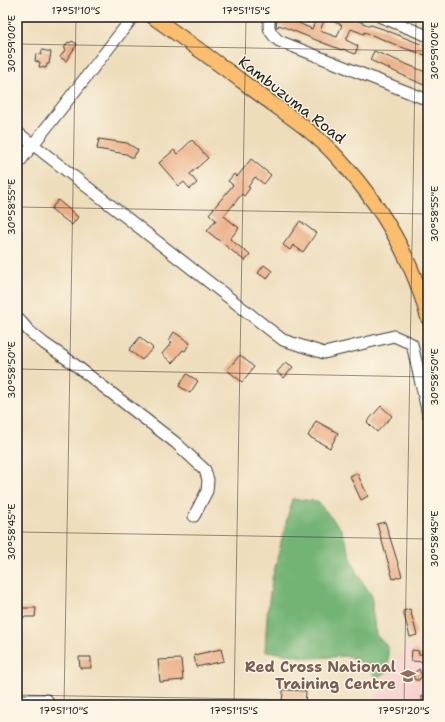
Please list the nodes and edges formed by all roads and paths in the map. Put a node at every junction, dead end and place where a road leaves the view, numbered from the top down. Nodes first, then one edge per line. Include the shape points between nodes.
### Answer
1 (133, 17) edge
2 (153, 17) edge
3 (270, 17) edge
4 (381, 17) edge
5 (428, 36) edge
6 (428, 100) edge
7 (17, 132) edge
8 (33, 145) junction
9 (17, 165) edge
10 (17, 317) edge
11 (428, 318) edge
12 (428, 414) edge
13 (194, 516) dead end
14 (17, 700) edge
15 (47, 700) dead end

1 - 8 street
2 - 11 main road, Kambuzuma Road via 287,114 336,155 392,229 416,282
3 - 6 street via 270,32 279,41
4 - 5 street
7 - 8 street
8 - 9 street
8 - 12 street via 283,340 324,353 394,336 412,344
10 - 13 street via 45,344 176,443 205,470 208,480 207,491
14 - 15 street

